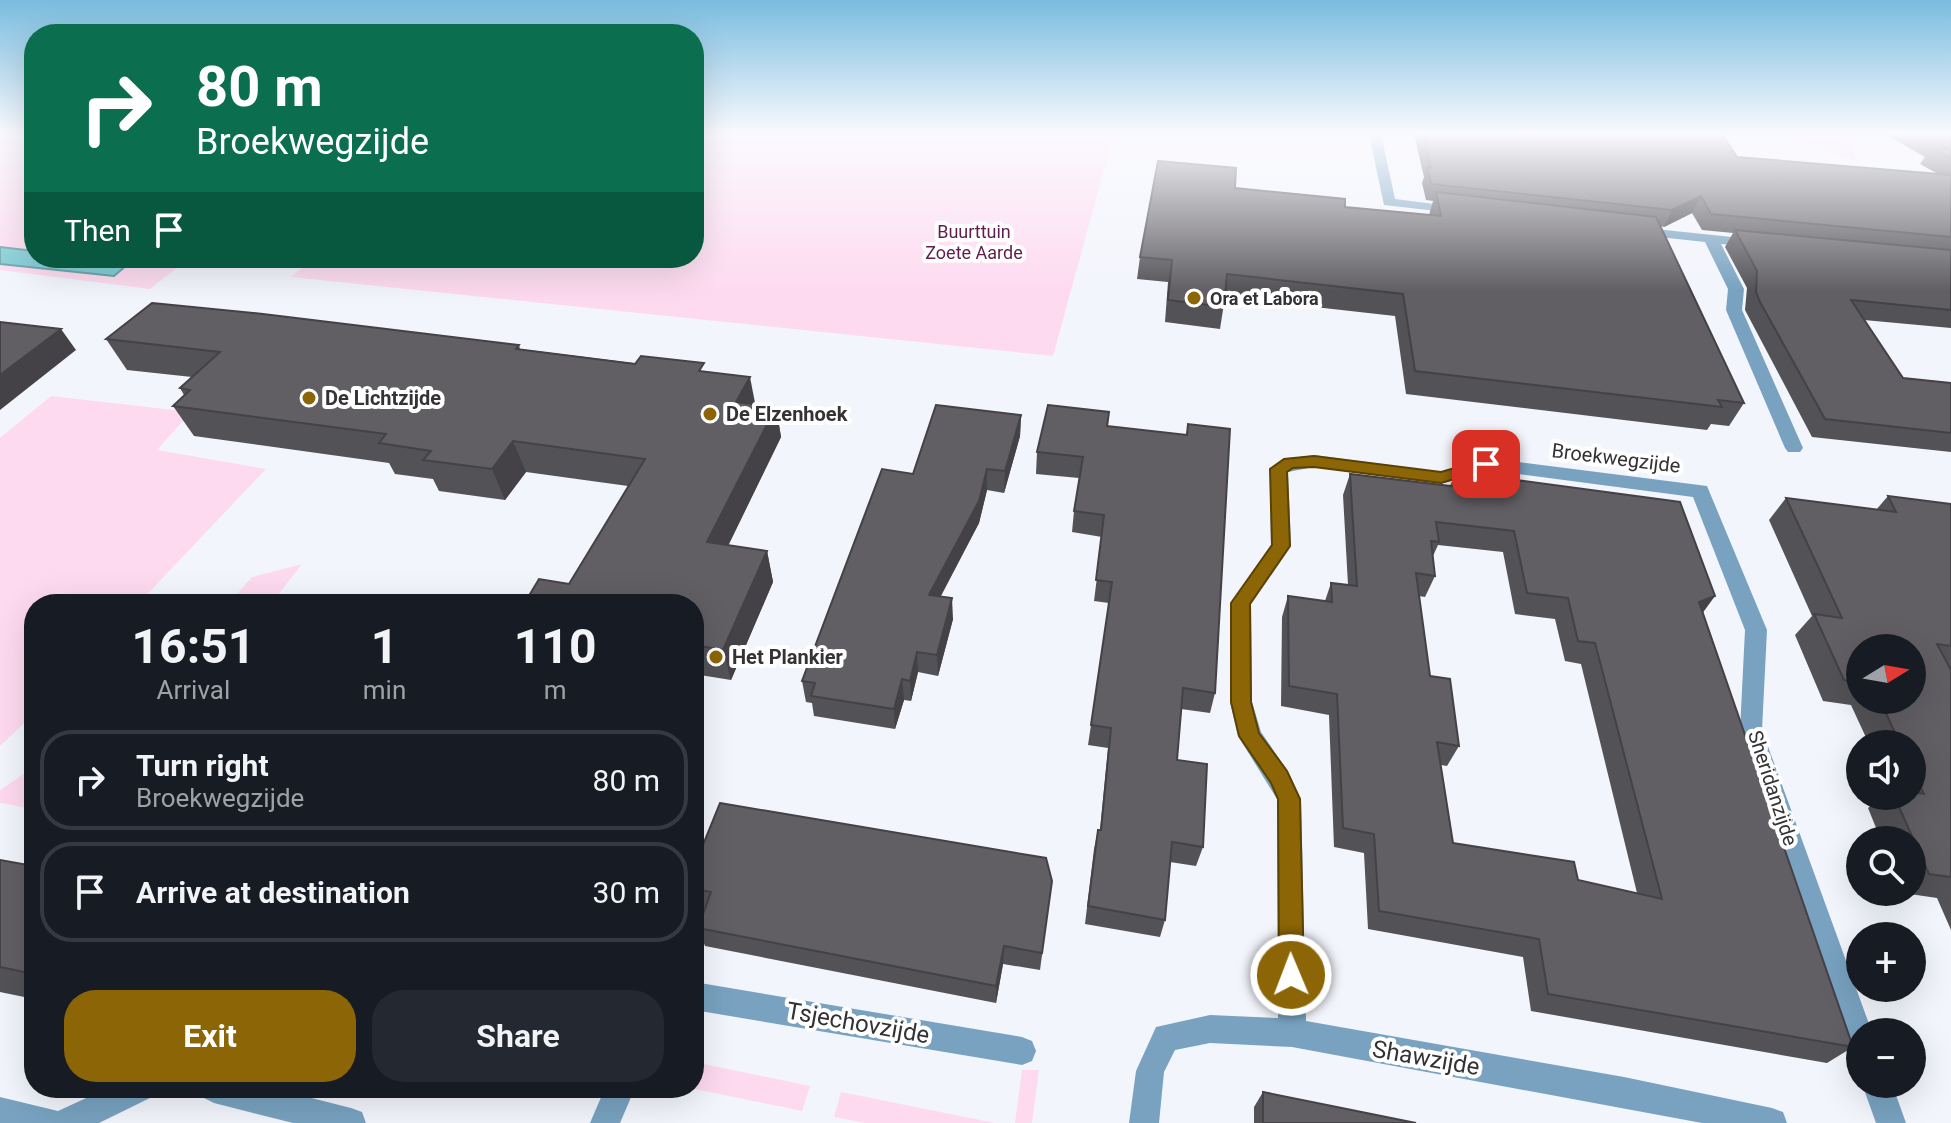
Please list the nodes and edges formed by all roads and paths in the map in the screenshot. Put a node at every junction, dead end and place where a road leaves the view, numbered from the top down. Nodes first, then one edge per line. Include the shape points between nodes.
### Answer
1 (1386, 186) edge
2 (1480, 214) edge
3 (1618, 229) edge
4 (1711, 239) junction
5 (1772, 245) edge
6 (1794, 448) dead end
7 (1700, 491) joint
8 (704, 998) edge
9 (1853, 1018) edge
10 (1292, 1033) junction
11 (1022, 1051) dead end
12 (119, 1098) edge
13 (253, 1098) edge
14 (616, 1098) edge
15 (1882, 1098) edge
16 (0, 1112) edge
17 (50, 1123) edge
18 (66, 1123) edge
19 (351, 1123) edge
20 (605, 1123) edge
21 (1144, 1123) edge
22 (1772, 1123) edge
23 (1891, 1123) edge

1 - 2 street via 1389,202
3 - 4 street
4 - 5 street
4 - 6 street via 1736,289 1734,310 1755,363
7 - 9 street, Sheridanzijde via 1756,630 1751,730
7 - 10 street, Broekwegzijde via 1486,464 1441,478 1314,461 1279,469 1281,546 1241,603 1241,702 1250,736 1289,799
8 - 11 street, Tsjechovzijde
10 - 21 street, Shawzijde via 1210,1029 1166,1037 1150,1071
10 - 22 street, Shawzijde
12 - 18 street
13 - 19 street
14 - 20 street
15 - 23 street
16 - 17 street

